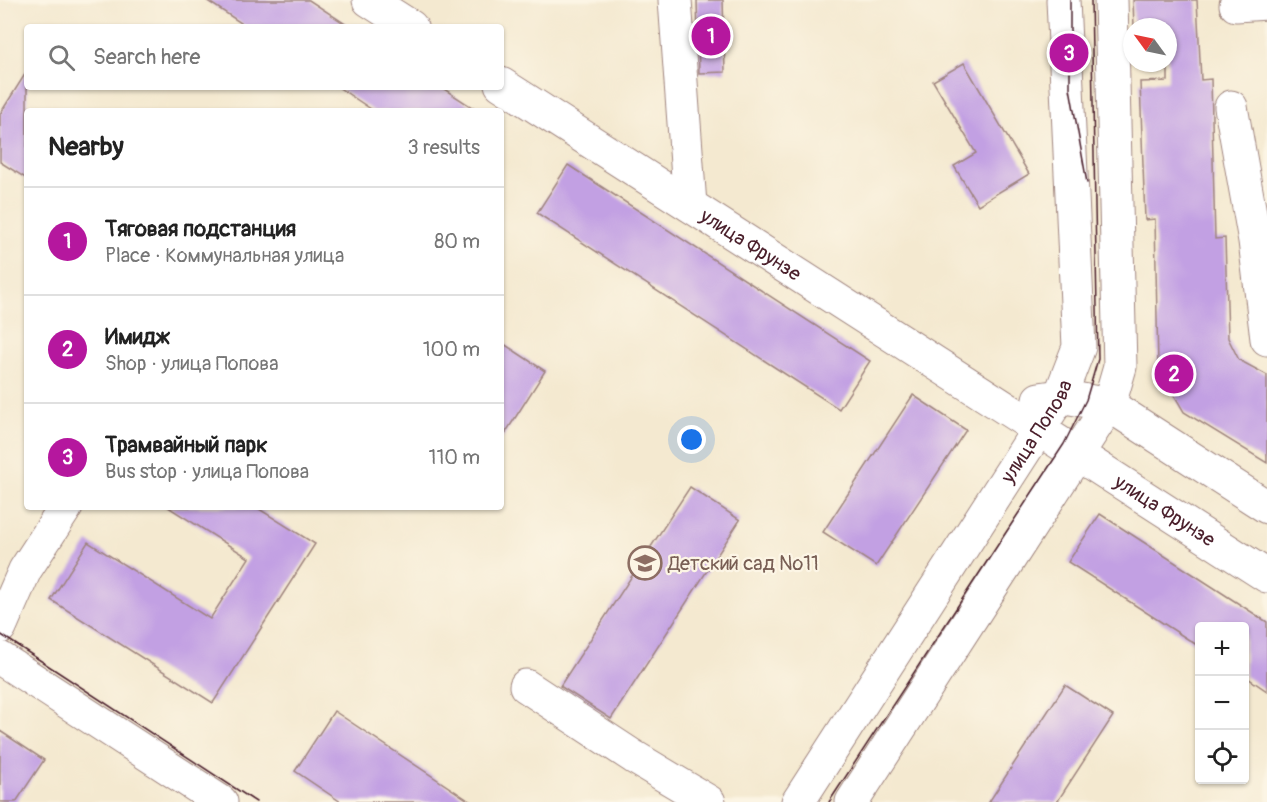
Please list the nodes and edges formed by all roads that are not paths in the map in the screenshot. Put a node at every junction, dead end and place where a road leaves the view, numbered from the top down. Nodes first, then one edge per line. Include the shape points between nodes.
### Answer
1 (369, 0) edge
2 (675, 0) edge
3 (1063, 0) edge
4 (1111, 0) edge
5 (406, 24) edge
6 (504, 86) edge
7 (1230, 107) dead end
8 (690, 205) junction
9 (1267, 339) edge
10 (1060, 396) junction
11 (1001, 405) junction
12 (1109, 405) junction
13 (1039, 428) junction
14 (1078, 453) junction
15 (1267, 507) edge
16 (64, 510) edge
17 (1267, 576) edge
18 (0, 627) edge
19 (0, 658) edge
20 (526, 686) dead end
21 (221, 802) edge
22 (709, 802) edge
23 (798, 802) edge
24 (852, 802) edge

1 - 5 street
2 - 8 street
3 - 10 street, улица Попова via 1079,347
4 - 12 street via 1120,367
6 - 8 street, улица Фрунзе
7 - 9 street via 1255,241
8 - 11 street, улица Фрунзе
10 - 11 street
10 - 12 street
10 - 13 street, улица Попова
11 - 13 street, улица Фрунзе
12 - 14 street
12 - 15 street
13 - 14 street, улица Фрунзе
13 - 23 street, улица Попова
14 - 17 street, улица Фрунзе
14 - 24 street
16 - 18 street via 25,570
19 - 21 street
20 - 22 street

